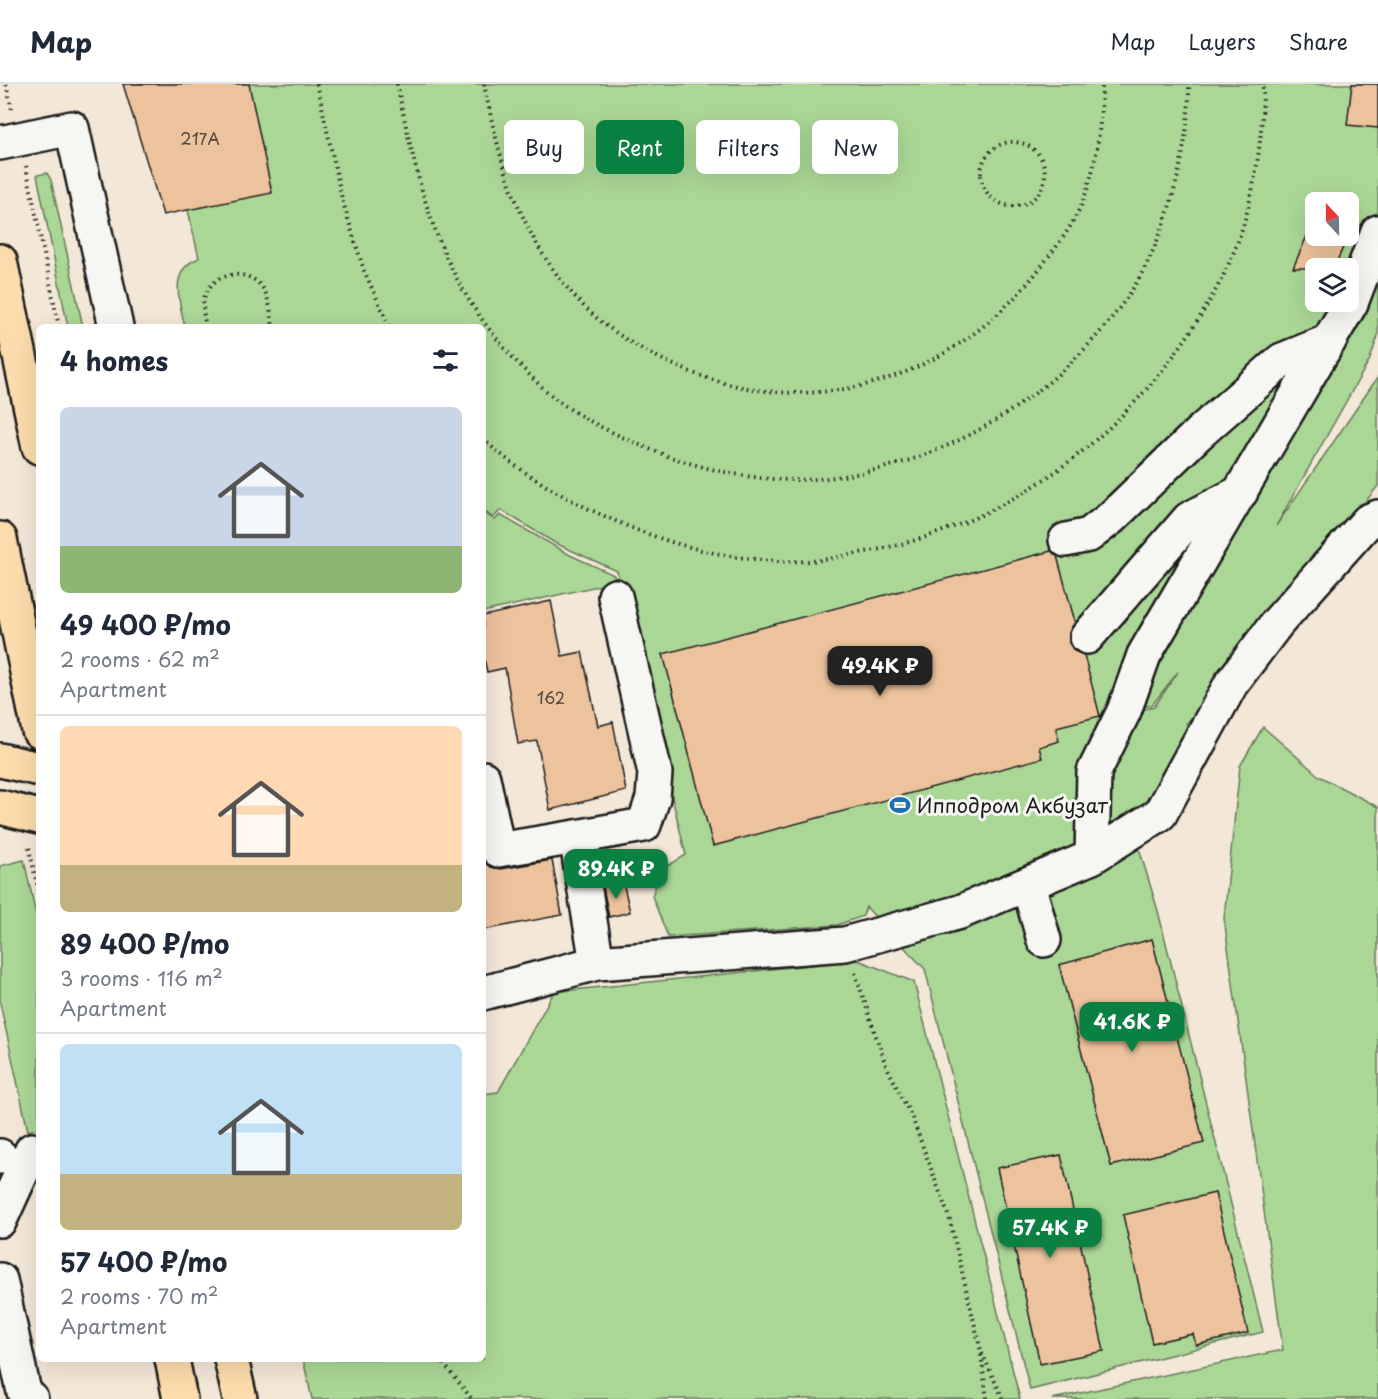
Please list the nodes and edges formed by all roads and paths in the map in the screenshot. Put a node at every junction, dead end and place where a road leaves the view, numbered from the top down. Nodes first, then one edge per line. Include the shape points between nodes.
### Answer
1 (6, 84) edge
2 (317, 84) edge
3 (397, 84) edge
4 (484, 84) edge
5 (1102, 84) edge
6 (1190, 84) edge
7 (1263, 84) edge
8 (10, 141) edge
9 (1008, 205) joint
10 (1378, 232) edge
11 (0, 261) edge
12 (58, 324) edge
13 (115, 324) edge
14 (206, 324) edge
15 (272, 324) edge
16 (389, 324) edge
17 (1329, 341) junction
18 (36, 433) edge
19 (486, 441) edge
20 (1241, 492) junction
21 (1375, 516) edge
22 (0, 539) edge
23 (1066, 540) dead end
24 (615, 596) dead end
25 (1087, 637) dead end
26 (36, 716) edge
27 (0, 760) edge
28 (36, 768) edge
29 (486, 792) edge
30 (0, 807) edge
31 (36, 816) edge
32 (576, 837) junction
33 (29, 848) dead end
34 (1092, 857) junction
35 (36, 880) edge
36 (1029, 884) junction
37 (1044, 940) dead end
38 (845, 944) junction
39 (597, 963) junction
40 (486, 992) edge
41 (35, 1149) edge
42 (0, 1156) edge
43 (0, 1220) edge
44 (0, 1280) edge
45 (981, 1351) junction
46 (173, 1362) edge
47 (232, 1362) edge
48 (442, 1362) edge
49 (31, 1399) edge
50 (180, 1399) edge
51 (240, 1399) edge
52 (472, 1399) edge
53 (987, 1399) edge
54 (1003, 1399) edge

1 - 8 path
2 - 16 path via 342,199 364,271
3 - 6 path via 416,178 438,243 470,302 512,355 560,402 620,436 680,462 749,476 816,479 883,469 947,447 998,421 1045,388 1091,340 1129,295 1158,239 1177,180 1190,118
4 - 5 path via 504,173 520,213 546,261 578,301 620,336 664,361 710,380 761,391 817,394 867,386 909,373 992,322 1024,290 1064,238 1079,210 1096,155
7 - 19 path via 1263,125 1250,200 1225,272 1186,340 1142,396 1088,449 1028,491 960,527 890,548 811,561 727,557 642,533 571,502 501,456
8 - 12 path
8 - 13 lane via 72,128
9 - 9 path via 1036,196 1045,176 1039,155 1022,143 1000,145 992,150 982,168 984,188 998,202
10 - 17 lane via 1351,303
11 - 18 main road
14 - 15 path via 203,309 209,288 217,280 238,274 248,276 263,290
17 - 20 lane
17 - 23 lane via 1282,360 1111,518 1089,535
20 - 25 lane via 1189,519
20 - 34 lane via 1144,655 1124,711 1094,772
21 - 34 lane via 1277,623 1231,684 1160,814
22 - 26 main road
24 - 32 lane via 653,763 653,798 644,825
27 - 28 main road
29 - 32 lane via 498,850
30 - 31 main road
32 - 39 lane
33 - 35 path
34 - 36 lane
36 - 37 lane
36 - 38 lane via 960,912
38 - 39 lane
38 - 45 path via 885,1063 913,1120 949,1217
39 - 40 lane
41 - 42 lane
41 - 43 lane
44 - 49 lane via 24,1392
45 - 53 path
45 - 54 path
46 - 50 main road
47 - 51 main road
48 - 52 path

